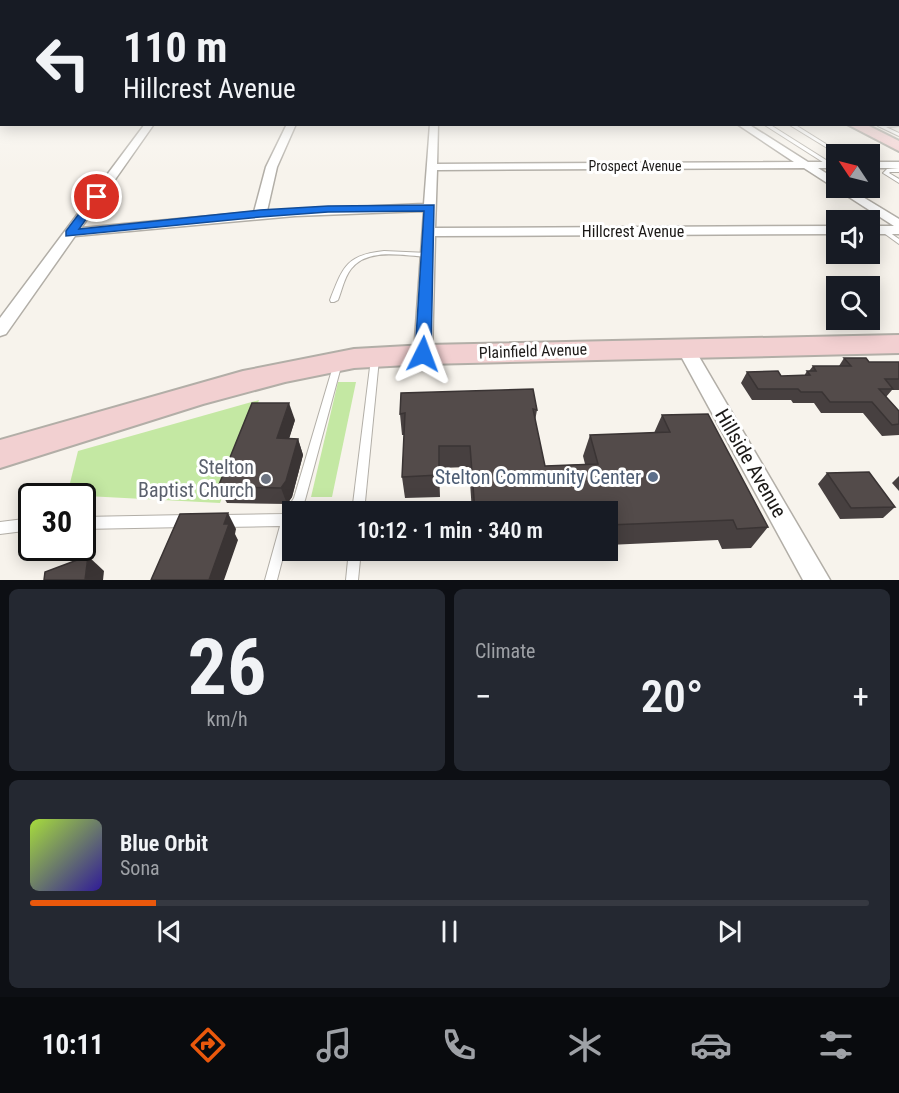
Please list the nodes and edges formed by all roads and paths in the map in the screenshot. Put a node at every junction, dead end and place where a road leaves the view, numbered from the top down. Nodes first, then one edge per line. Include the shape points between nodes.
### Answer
1 (149, 126) edge
2 (291, 126) edge
3 (434, 126) edge
4 (744, 126) edge
5 (768, 126) edge
6 (793, 126) edge
7 (857, 126) edge
8 (880, 126) edge
9 (899, 135) edge
10 (826, 146) edge
11 (899, 147) edge
12 (826, 160) edge
13 (805, 165) junction
14 (826, 165) edge
15 (885, 166) edge
16 (432, 167) junction
17 (899, 170) edge
18 (826, 178) edge
19 (899, 181) edge
20 (858, 198) edge
21 (430, 207) junction
22 (260, 214) junction
23 (899, 224) edge
24 (826, 230) edge
25 (880, 230) edge
26 (899, 230) edge
27 (429, 232) junction
28 (880, 232) edge
29 (70, 233) junction
30 (899, 242) edge
31 (428, 255) junction
32 (334, 300) dead end
33 (0, 330) edge
34 (899, 344) edge
35 (685, 347) junction
36 (423, 354) junction
37 (375, 357) junction
38 (339, 362) junction
39 (0, 454) edge
40 (298, 501) edge
41 (359, 501) edge
42 (282, 520) edge
43 (96, 523) edge
44 (18, 526) edge
45 (0, 528) edge
46 (282, 539) edge
47 (354, 561) edge
48 (271, 580) edge
49 (352, 580) edge
50 (818, 580) edge

1 - 29 street
2 - 22 street via 267,174
3 - 16 street
4 - 13 street
5 - 12 lane
6 - 10 lane
7 - 11 main road
8 - 9 lane
13 - 14 street, Prospect Avenue
13 - 16 street, Prospect Avenue
13 - 18 street
15 - 17 lane
15 - 19 lane via 886,173
16 - 21 street
20 - 23 street
21 - 22 street
21 - 27 street
22 - 29 street
24 - 27 street, Hillcrest Avenue
25 - 26 street
27 - 31 street
28 - 30 lane
29 - 33 street
31 - 32 lane via 374,254 359,258 346,270
31 - 36 street
34 - 35 main road, Plainfield Avenue
35 - 36 main road, Plainfield Avenue
35 - 50 street, Hillside Avenue
36 - 37 main road, Plainfield Avenue
37 - 38 main road, Plainfield Avenue
37 - 41 lane
38 - 39 main road, Plainfield Avenue via 231,386
38 - 40 lane
42 - 43 lane
44 - 45 lane
46 - 48 lane
47 - 49 lane

